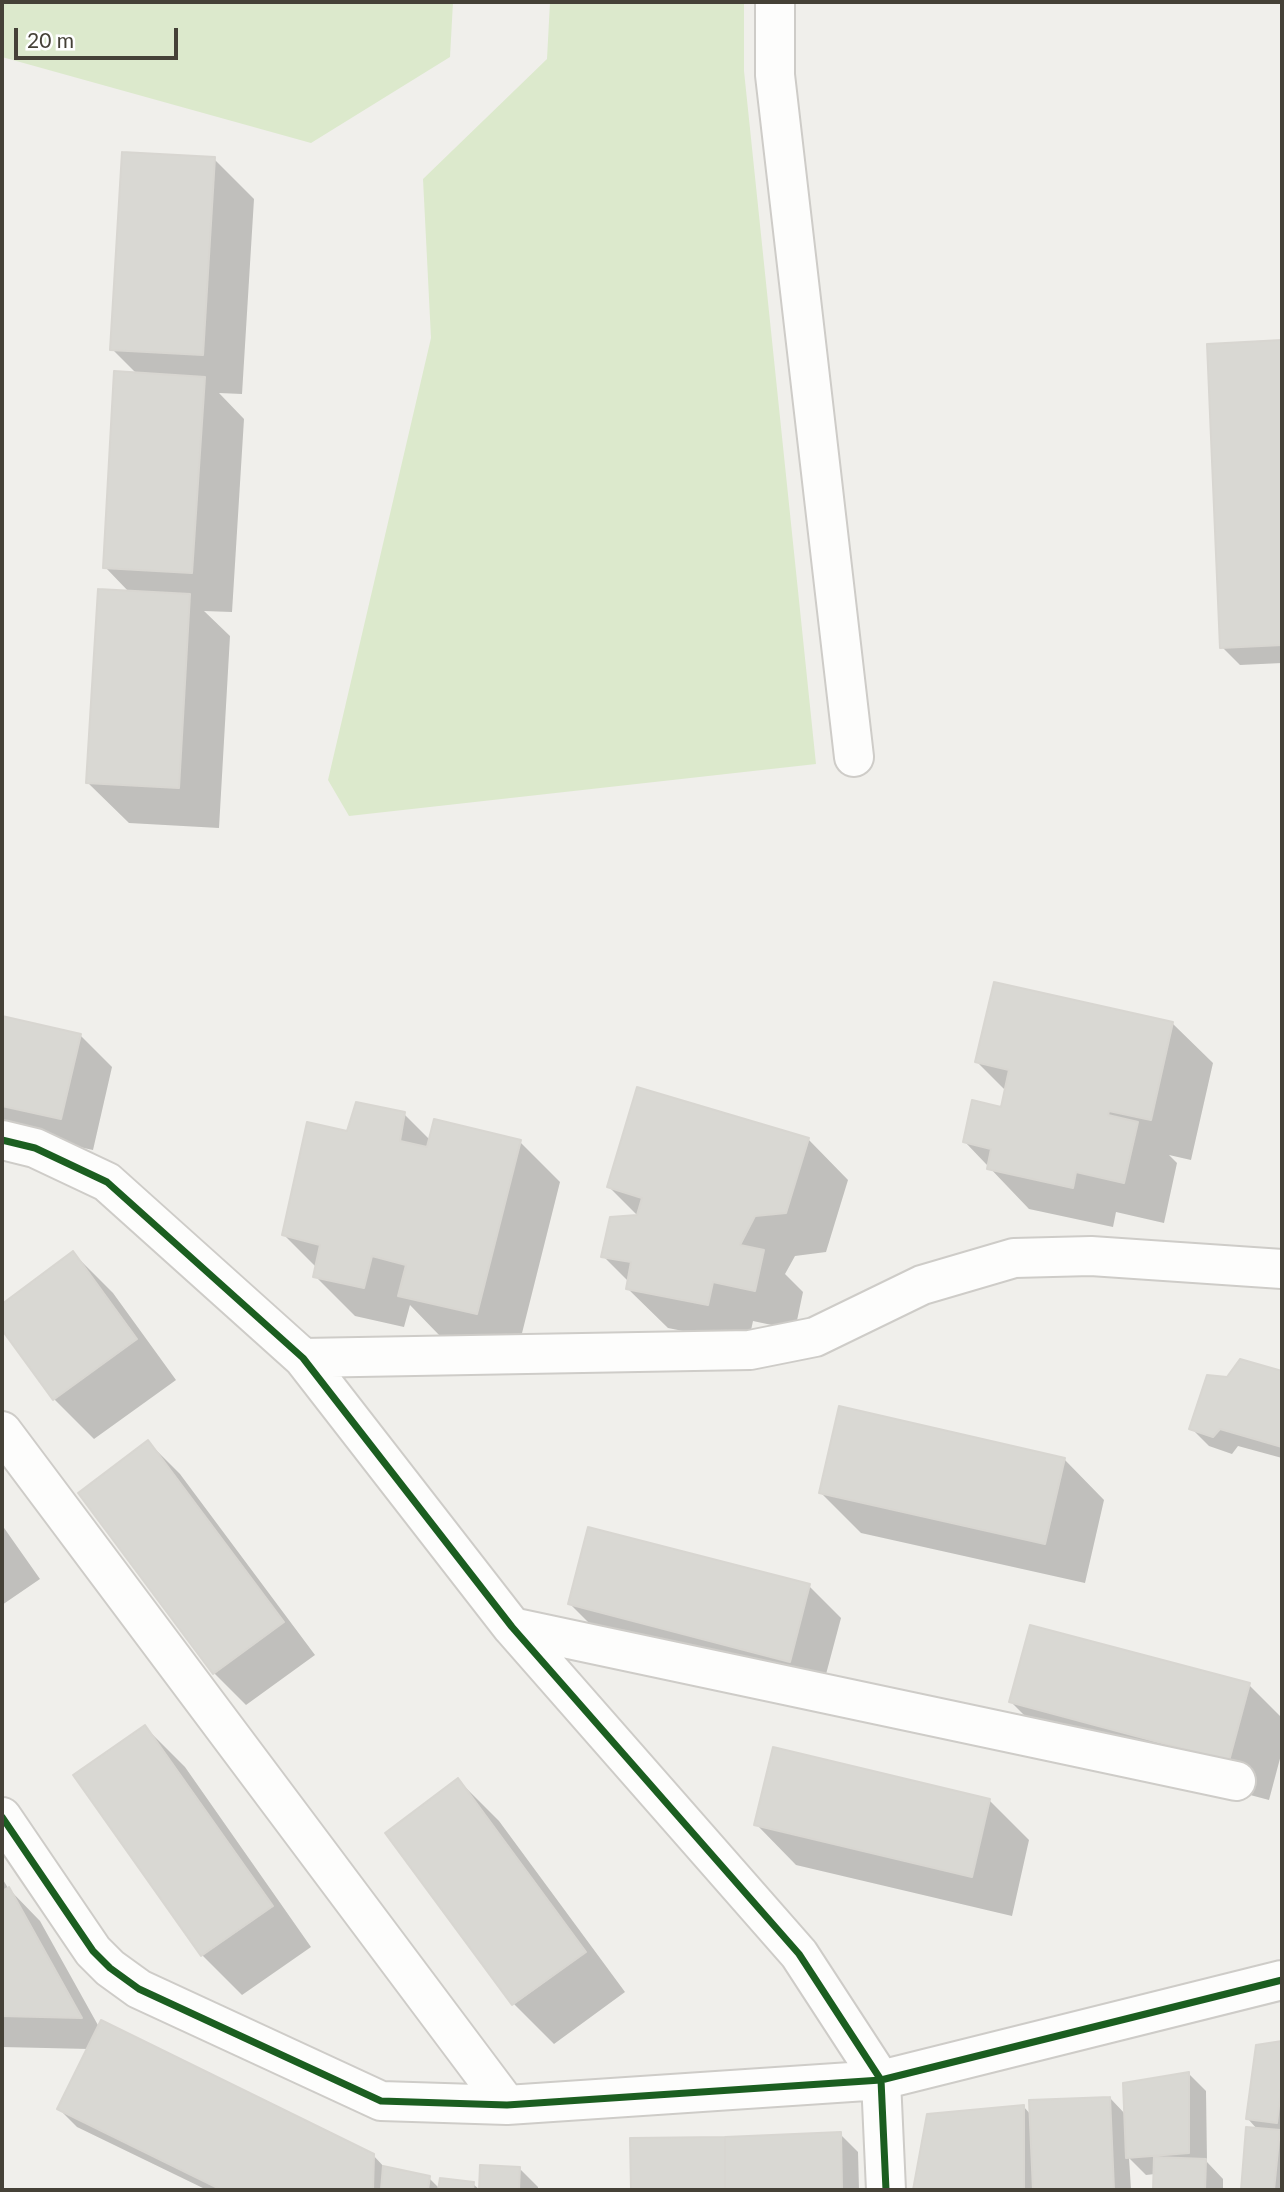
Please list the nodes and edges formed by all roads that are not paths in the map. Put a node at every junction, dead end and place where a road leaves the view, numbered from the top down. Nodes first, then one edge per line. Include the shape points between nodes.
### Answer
1 (775, 2) edge
2 (854, 757) dead end
3 (2, 1140) edge
4 (1282, 1269) edge
5 (303, 1358) junction
6 (2, 1431) edge
7 (512, 1627) junction
8 (1236, 1781) dead end
9 (2, 1817) edge
10 (1282, 1980) edge
11 (881, 2080) junction
12 (508, 2105) junction
13 (886, 2190) edge

1 - 2 street via 775,75
3 - 5 street via 35,1149 107,1182
4 - 5 street via 1091,1256 1014,1258 922,1285 815,1337 750,1350
5 - 7 street
6 - 12 street
7 - 8 street
7 - 11 street via 799,1954
9 - 12 street via 93,1951 139,1989 381,2101
10 - 11 street
11 - 12 street
11 - 13 street

